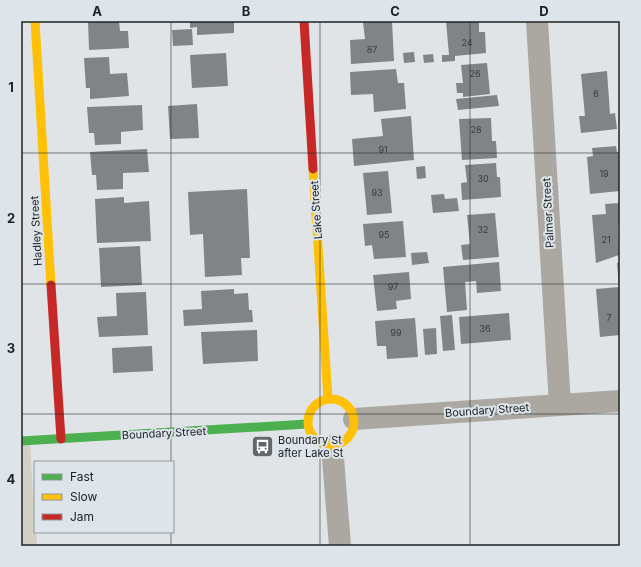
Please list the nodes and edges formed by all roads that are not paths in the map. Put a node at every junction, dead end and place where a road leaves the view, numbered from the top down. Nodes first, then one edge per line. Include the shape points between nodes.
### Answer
1 (35, 21) edge
2 (304, 21) edge
3 (536, 21) edge
4 (328, 399) junction
5 (620, 401) edge
6 (560, 405) junction
7 (354, 419) junction
8 (307, 424) junction
9 (61, 439) junction
10 (21, 441) edge
11 (332, 446) junction
12 (340, 546) edge

1 - 9 street, Hadley Street
2 - 4 street, Lake Street
3 - 6 street, Palmer Street
4 - 7 street via 335,399 348,406
4 - 8 street via 312,407
5 - 6 street, Boundary Street
6 - 7 street, Boundary Street
7 - 11 street via 349,437 342,443
8 - 9 street, Boundary Street
8 - 11 street via 315,440
9 - 10 street, Boundary Street
11 - 12 street

